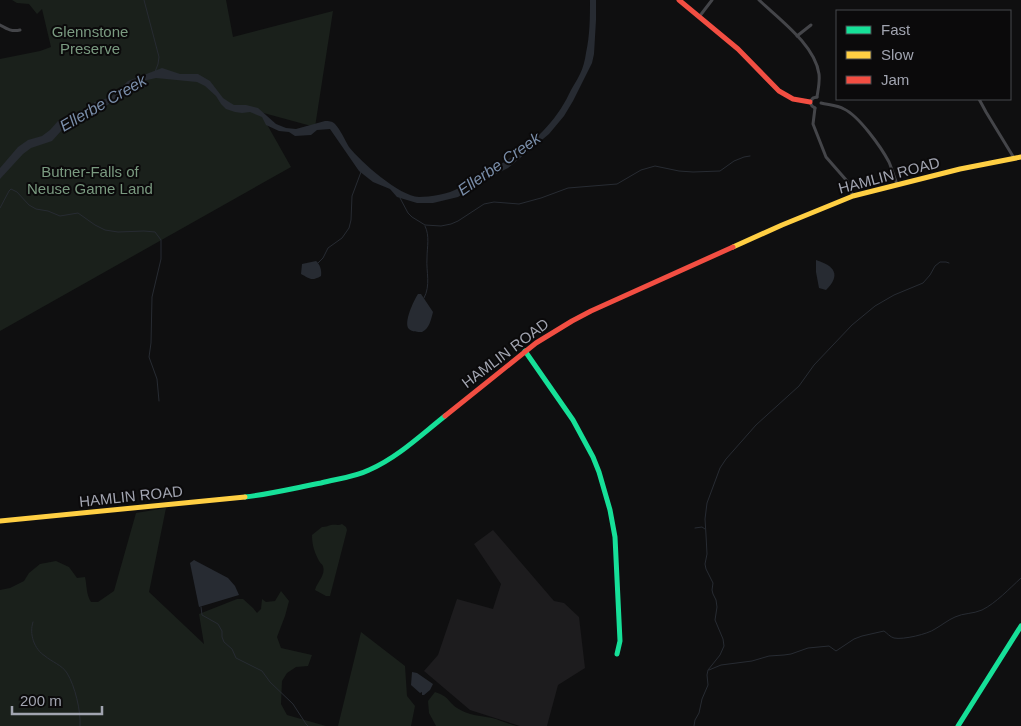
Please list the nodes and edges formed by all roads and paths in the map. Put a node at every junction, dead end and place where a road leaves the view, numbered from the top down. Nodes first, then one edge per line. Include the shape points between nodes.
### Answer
1 (678, 0) edge
2 (712, 0) edge
3 (760, 0) edge
4 (699, 17) junction
5 (0, 25) edge
6 (811, 25) dead end
7 (20, 30) dead end
8 (797, 36) junction
9 (817, 98) junction
10 (980, 100) edge
11 (810, 102) junction
12 (822, 103) junction
13 (815, 108) junction
14 (1021, 157) edge
15 (1014, 158) junction
16 (897, 184) junction
17 (853, 196) junction
18 (525, 352) junction
19 (0, 521) edge
20 (1021, 626) edge
21 (617, 654) dead end
22 (958, 726) edge

1 - 4 street
2 - 4 street
3 - 8 street
4 - 11 street via 738,49 779,90 793,99
5 - 7 street via 9,30
6 - 8 street
8 - 9 street via 816,63 819,79
9 - 11 street
9 - 12 street
10 - 15 street
11 - 13 street
12 - 13 street
12 - 16 street via 844,108 858,119 885,155
13 - 17 street via 813,124 826,157 847,180
14 - 15 street, HAMLIN ROAD
15 - 16 street, HAMLIN ROAD
16 - 17 street, HAMLIN ROAD
17 - 18 street, HAMLIN ROAD via 591,311
18 - 19 street, HAMLIN ROAD via 403,449 368,470 262,495
18 - 21 street via 573,420 600,472 615,537 620,641
20 - 22 street

